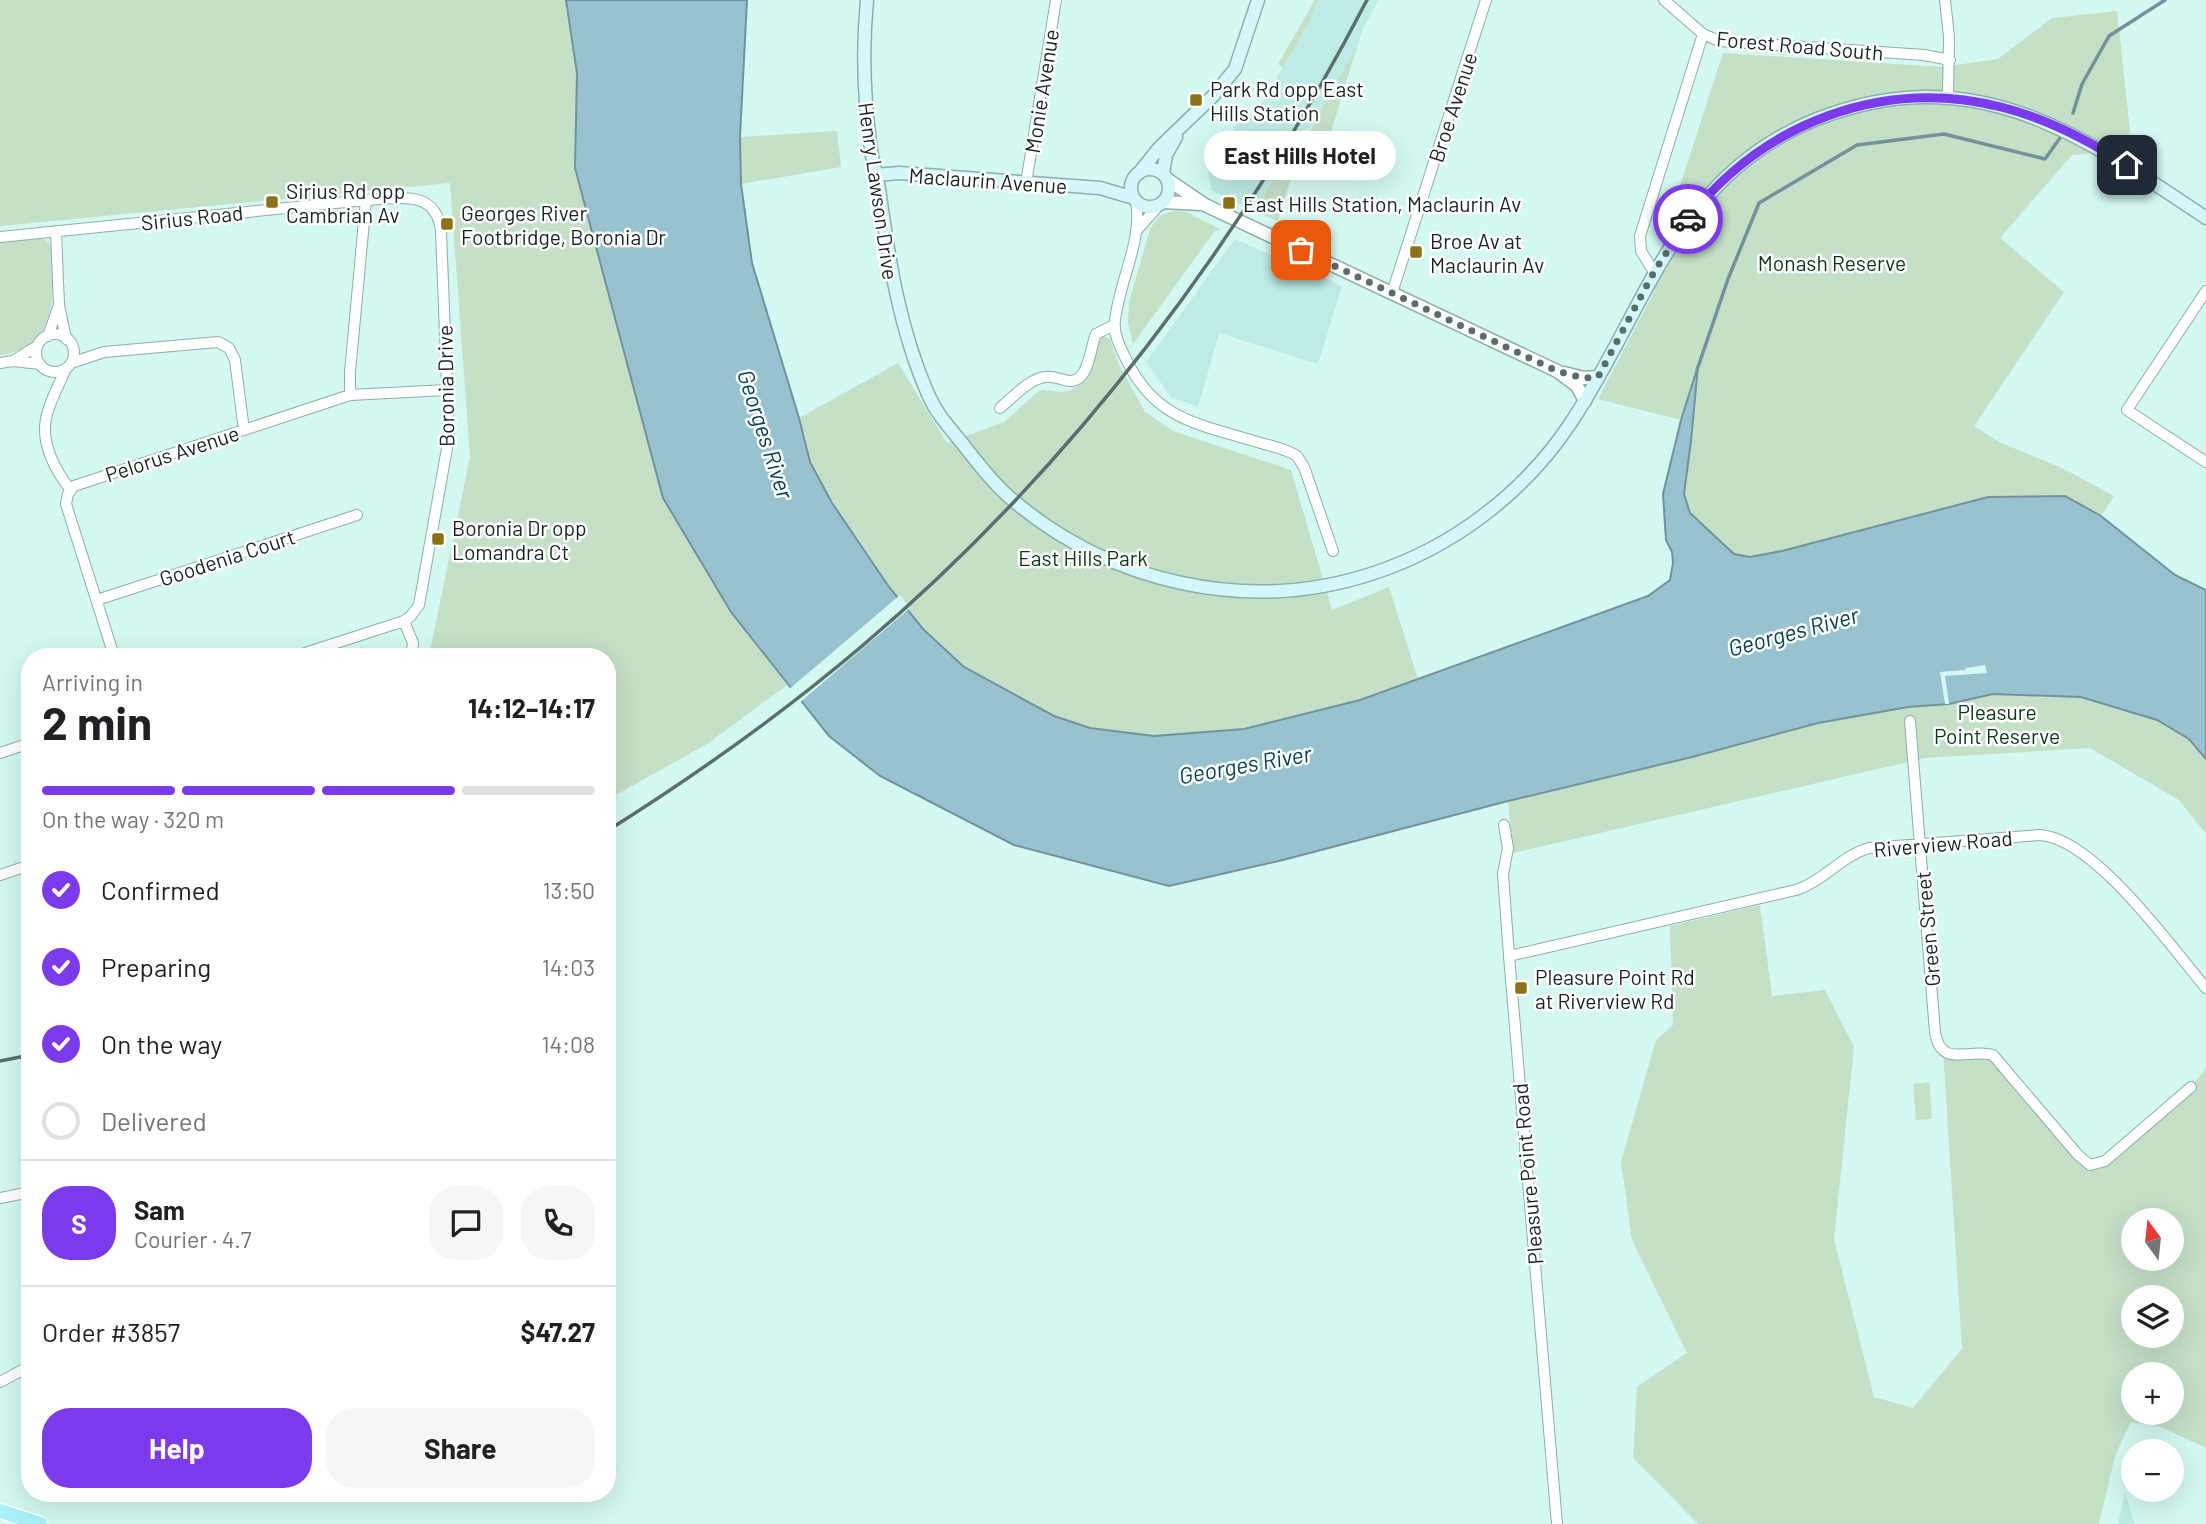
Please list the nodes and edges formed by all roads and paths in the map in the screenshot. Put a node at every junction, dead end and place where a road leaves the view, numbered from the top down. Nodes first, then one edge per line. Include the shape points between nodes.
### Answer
1 (867, 0) edge
2 (1056, 0) edge
3 (1258, 0) edge
4 (1486, 0) edge
5 (1664, 0) edge
6 (1945, 0) edge
7 (1703, 34) junction
8 (1950, 60) junction
9 (1948, 98) junction
10 (1185, 125) junction
11 (876, 175) junction
12 (1137, 175) junction
13 (1165, 177) junction
14 (1026, 183) junction
15 (1100, 188) junction
16 (366, 200) junction
17 (1135, 200) junction
18 (426, 202) joint
19 (1161, 203) junction
20 (1205, 205) junction
21 (2206, 218) edge
22 (1138, 229) junction
23 (56, 231) junction
24 (0, 237) edge
25 (1654, 272) junction
26 (2206, 291) edge
27 (1392, 293) junction
28 (59, 305) junction
29 (1114, 325) junction
30 (48, 336) junction
31 (69, 342) junction
32 (37, 346) junction
33 (104, 352) junction
34 (13, 361) junction
35 (0, 363) edge
36 (68, 365) junction
37 (44, 367) junction
38 (1557, 371) junction
39 (1598, 377) junction
40 (447, 390) junction
41 (55, 395) junction
42 (350, 395) junction
43 (1585, 401) junction
44 (1000, 408) dead end
45 (244, 429) junction
46 (2206, 461) edge
47 (70, 489) junction
48 (358, 514) dead end
49 (1333, 551) dead end
50 (97, 600) junction
51 (404, 621) junction
52 (112, 648) edge
53 (321, 648) edge
54 (411, 648) edge
55 (1910, 721) dead end
56 (21, 746) edge
57 (0, 753) edge
58 (1504, 825) dead end
59 (1920, 845) junction
60 (21, 868) edge
61 (0, 874) edge
62 (1509, 956) junction
63 (2206, 988) edge
64 (2191, 1087) dead end
65 (21, 1194) edge
66 (0, 1198) edge
67 (21, 1371) edge
68 (0, 1382) edge
69 (0, 1511) edge
70 (40, 1524) edge
71 (1557, 1524) edge

1 - 11 main road, Henry Lawson Drive via 864,77
2 - 14 street, Monie Avenue
3 - 10 main road via 1235,69
4 - 27 street, Broe Avenue
5 - 7 street, Forest Road South
6 - 8 street
7 - 8 street, Forest Road South via 1729,42
7 - 25 street via 1640,236 1641,251
8 - 9 street
9 - 21 main road, Henry Lawson Drive via 2002,107 2050,123 2112,156
9 - 25 main road, Henry Lawson Drive via 1909,98 1857,107 1776,139 1707,196
10 - 12 main road
10 - 13 main road via 1170,146
11 - 14 main road, Maclaurin Avenue
11 - 43 main road, Henry Lawson Drive via 905,333 940,416 1006,494 1093,552 1144,573 1185,584 1280,591 1368,575 1413,558 1491,510 1523,481
12 - 13 main road via 1152,169
12 - 15 main road, Maclaurin Avenue
12 - 17 main road via 1131,187
13 - 19 main road via 1169,188
13 - 20 street
14 - 15 main road, Maclaurin Avenue
15 - 17 main road, Maclaurin Avenue
16 - 18 street, Sirius Road
16 - 23 street, Sirius Road
16 - 42 street
17 - 19 main road via 1147,207
17 - 22 street
18 - 40 street, Boronia Drive via 438,217 441,231
19 - 20 street
19 - 22 street
20 - 27 street
22 - 29 street
23 - 24 street, Sirius Road
23 - 28 street
25 - 39 main road, Henry Lawson Drive
26 - 46 street via 2127,410
27 - 38 street
28 - 30 street
28 - 31 street
29 - 44 street via 1096,334 1083,373 1077,378 1043,377
29 - 49 street via 1140,385 1166,410 1297,456
30 - 31 street
30 - 32 street
31 - 33 street
31 - 36 street via 73,355
32 - 34 street
32 - 37 street via 36,356
33 - 36 street
33 - 45 street via 212,341 224,344 235,360
34 - 35 street
34 - 37 street
36 - 37 street via 57,372
36 - 41 street
37 - 41 street
38 - 39 street
38 - 43 street via 1577,386
39 - 43 main road, Henry Lawson Drive
40 - 42 street, Pelorus Avenue
40 - 51 street, Boronia Drive via 448,443 421,598
41 - 47 street via 46,433 58,474
42 - 45 street, Pelorus Avenue
45 - 47 street, Pelorus Avenue
47 - 50 street via 66,503
48 - 50 street, Goodenia Court
50 - 52 street
51 - 53 street
51 - 54 street
55 - 59 street, Green Street
56 - 57 street
58 - 62 street, Pleasure Point Road
59 - 62 street, Riverview Road via 1861,850 1823,878 1796,890
59 - 63 street, Riverview Road via 2040,835 2065,842 2119,886
59 - 64 street, Green Street via 1935,1032 1943,1051 1993,1055 2090,1165 2105,1161
60 - 61 street
62 - 71 street, Pleasure Point Road
65 - 66 street
67 - 68 street
69 - 70 main road

